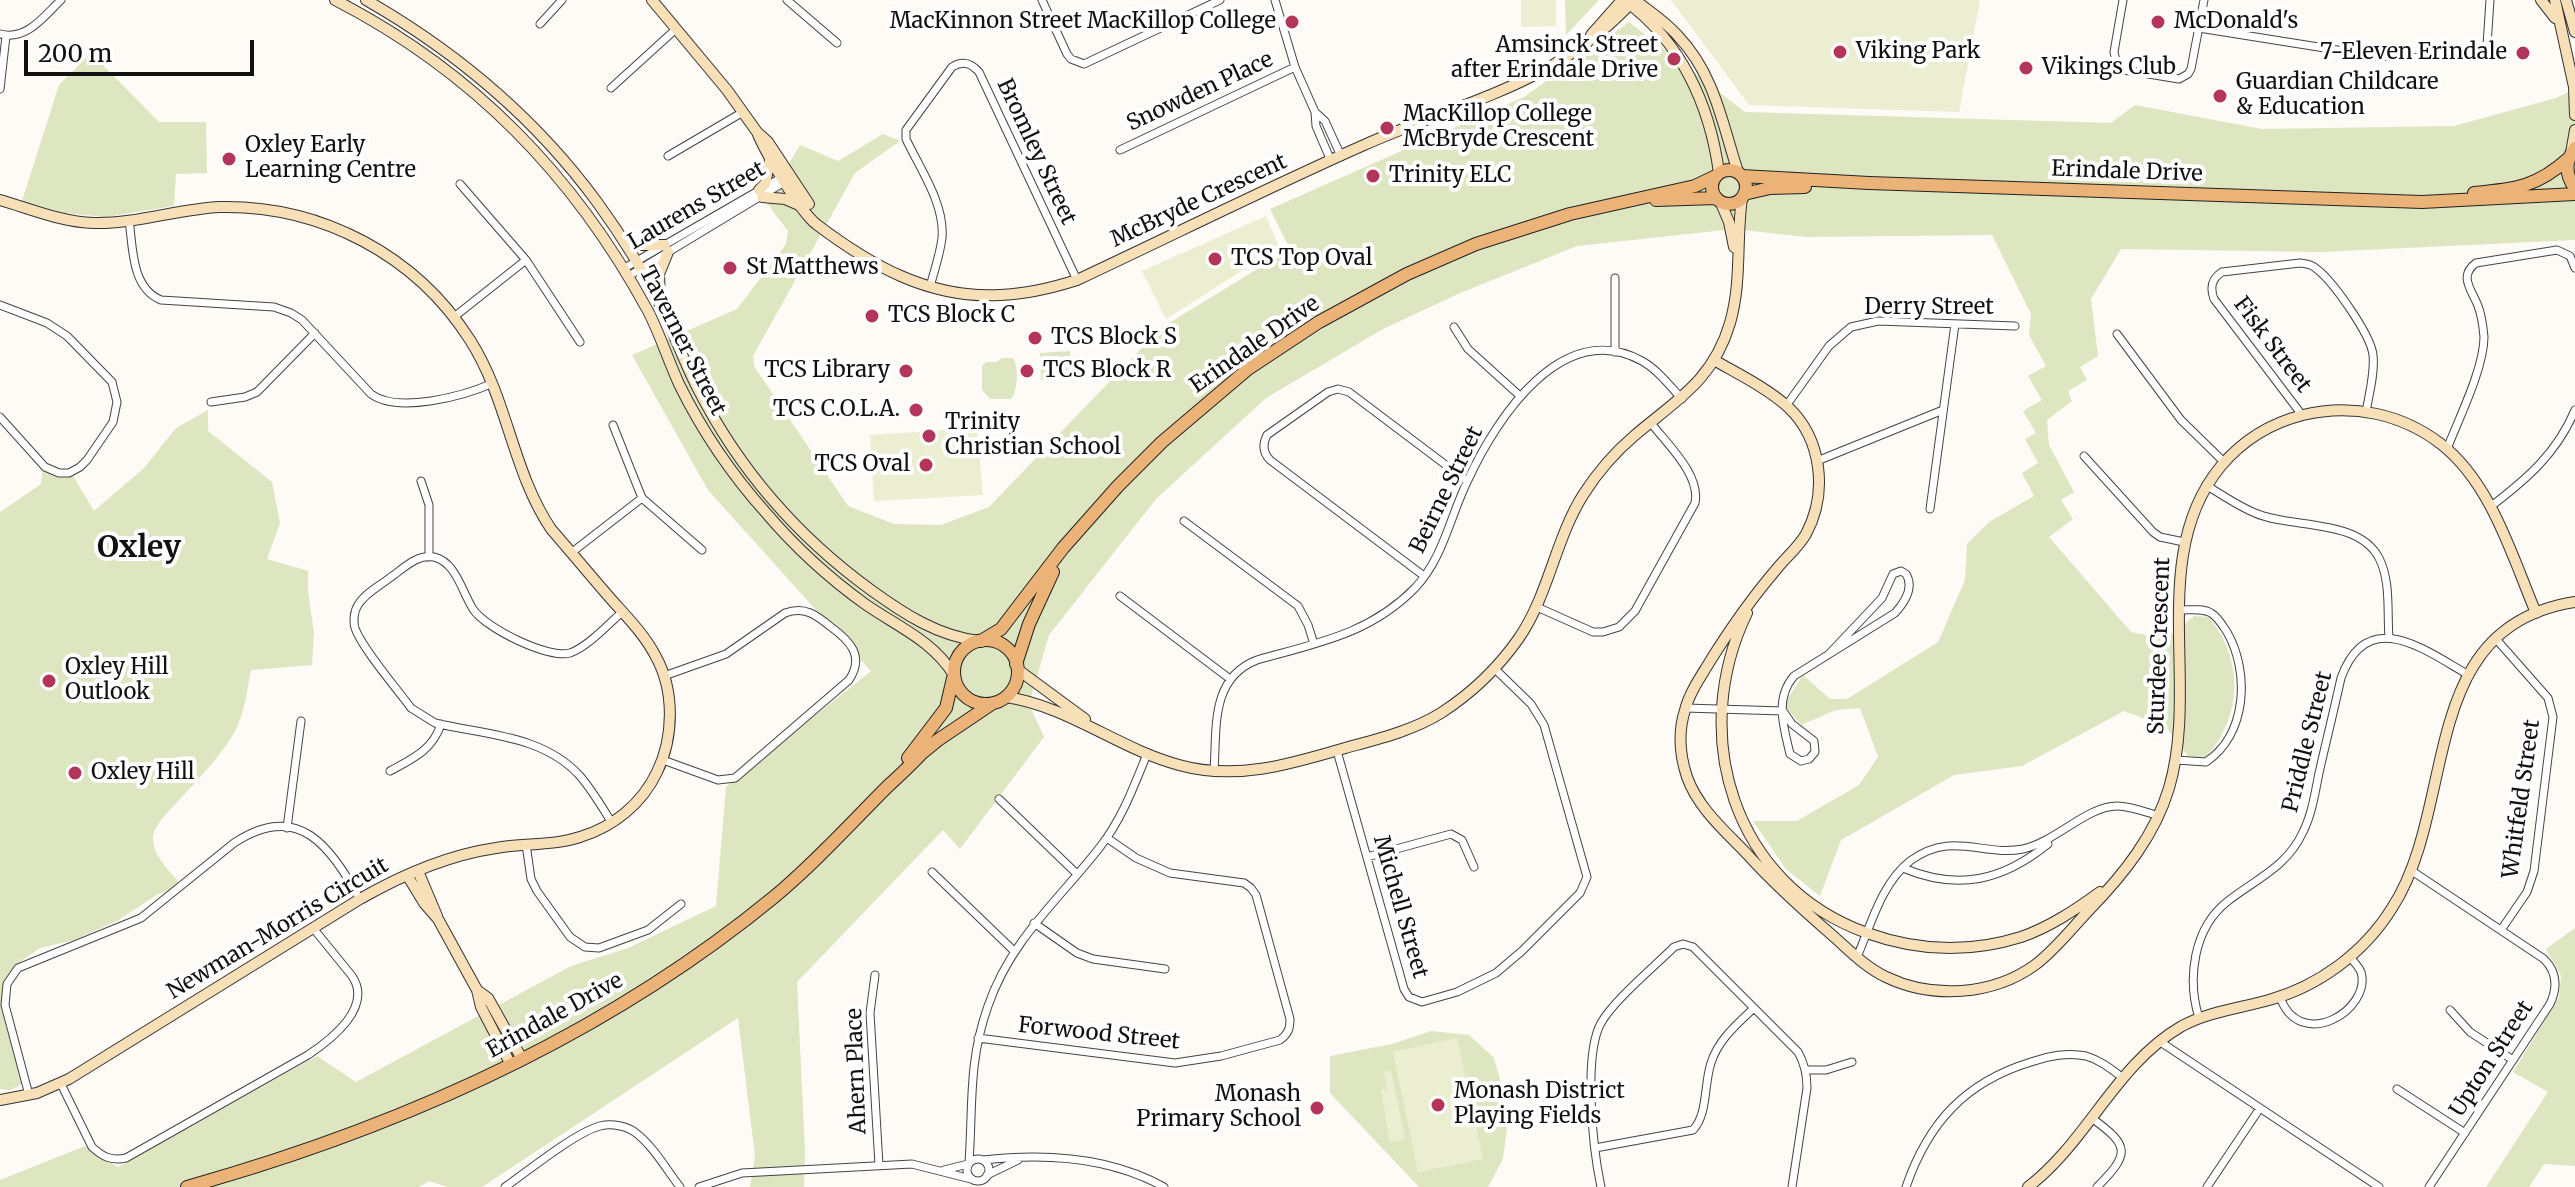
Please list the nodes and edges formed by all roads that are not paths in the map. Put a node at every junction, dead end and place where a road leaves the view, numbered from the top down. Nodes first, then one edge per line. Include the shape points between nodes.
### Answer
1 (61, 0) edge
2 (335, 0) edge
3 (366, 0) edge
4 (562, 0) edge
5 (652, 0) edge
6 (787, 0) edge
7 (1042, 0) edge
8 (1220, 0) edge
9 (1275, 0) edge
10 (1647, 0) edge
11 (2123, 0) edge
12 (2204, 0) edge
13 (2490, 0) edge
14 (2541, 0) edge
15 (2555, 0) edge
16 (2566, 0) edge
17 (1629, 1) edge
18 (1656, 15) junction
19 (1617, 19) junction
20 (540, 24) dead end
21 (2560, 26) junction
22 (2199, 28) junction
23 (676, 29) junction
24 (1658, 31) junction
25 (2575, 32) edge
26 (3, 35) edge
27 (837, 43) dead end
28 (1585, 43) junction
29 (2572, 62) edge
30 (1295, 67) junction
31 (611, 88) dead end
32 (0, 89) edge
33 (743, 112) junction
34 (2575, 115) edge
35 (2575, 130) edge
36 (757, 132) junction
37 (1120, 150) dead end
38 (2572, 153) edge
39 (668, 156) dead end
40 (769, 156) junction
41 (1336, 158) junction
42 (1717, 174) junction
43 (1740, 174) junction
44 (786, 178) junction
45 (1869, 183) junction
46 (460, 184) dead end
47 (2575, 188) edge
48 (760, 194) junction
49 (2575, 194) edge
50 (1743, 196) junction
51 (0, 200) edge
52 (1718, 200) junction
53 (2383, 201) junction
54 (1628, 202) junction
55 (803, 206) junction
56 (129, 220) junction
57 (819, 223) junction
58 (623, 240) junction
59 (667, 249) junction
60 (526, 260) junction
61 (639, 265) junction
62 (2575, 268) edge
63 (1738, 269) junction
64 (625, 273) junction
65 (1615, 278) dead end
66 (1077, 280) junction
67 (930, 287) junction
68 (0, 305) edge
69 (661, 307) junction
70 (454, 317) junction
71 (1955, 324) junction
72 (2015, 326) dead end
73 (1454, 327) dead end
74 (315, 333) junction
75 (2117, 334) dead end
76 (580, 342) dead end
77 (1615, 352) junction
78 (1714, 360) junction
79 (493, 383) junction
80 (1520, 396) junction
81 (1682, 399) junction
82 (211, 402) dead end
83 (1786, 406) junction
84 (1943, 410) junction
85 (2575, 410) edge
86 (2366, 412) junction
87 (2302, 415) junction
88 (0, 417) edge
89 (1651, 423) junction
90 (613, 425) dead end
91 (2447, 449) junction
92 (2084, 456) dead end
93 (1817, 461) junction
94 (2224, 462) junction
95 (421, 481) dead end
96 (1467, 481) junction
97 (2206, 485) junction
98 (642, 498) junction
99 (2490, 507) junction
100 (1930, 509) dead end
101 (1184, 521) dead end
102 (1078, 532) junction
103 (2184, 542) junction
104 (702, 550) dead end
105 (571, 553) junction
106 (429, 557) junction
107 (1424, 576) junction
108 (1120, 596) dead end
109 (1753, 598) junction
110 (2575, 602) edge
111 (1537, 607) junction
112 (2181, 610) junction
113 (622, 612) junction
114 (2536, 613) junction
115 (2389, 638) junction
116 (2496, 639) junction
117 (980, 641) junction
118 (1314, 644) junction
119 (1829, 654) junction
120 (1017, 666) junction
121 (1495, 669) junction
122 (2467, 674) junction
123 (954, 675) junction
124 (664, 676) junction
125 (1230, 679) junction
126 (1006, 697) junction
127 (993, 703) junction
128 (1685, 708) junction
129 (1721, 709) junction
130 (1783, 711) junction
131 (301, 721) dead end
132 (441, 724) junction
133 (1106, 734) junction
134 (1337, 751) junction
135 (1147, 754) junction
136 (663, 760) junction
137 (2176, 760) junction
138 (390, 771) dead end
139 (1214, 771) junction
140 (887, 787) junction
141 (999, 799) dead end
142 (2159, 816) junction
143 (1741, 818) junction
144 (612, 823) junction
145 (287, 828) junction
146 (1725, 831) junction
147 (2059, 835) junction
148 (1107, 838) junction
149 (526, 844) junction
150 (2008, 851) junction
151 (1367, 857) junction
152 (1474, 867) dead end
153 (1903, 868) junction
154 (2013, 868) junction
155 (2412, 871) junction
156 (932, 872) dead end
157 (412, 873) junction
158 (1077, 874) junction
159 (2117, 878) junction
160 (360, 899) junction
161 (681, 904) dead end
162 (1034, 923) junction
163 (2047, 926) junction
164 (313, 928) junction
165 (2501, 930) junction
166 (1867, 933) junction
167 (2059, 941) junction
168 (1014, 951) junction
169 (1857, 957) junction
170 (2350, 957) junction
171 (1165, 969) dead end
172 (875, 975) dead end
173 (2280, 997) junction
174 (1754, 1008) junction
175 (2450, 1010) dead end
176 (2199, 1018) junction
177 (978, 1038) junction
178 (2159, 1041) junction
179 (2513, 1060) junction
180 (517, 1062) junction
181 (1852, 1062) dead end
182 (1807, 1070) junction
183 (2123, 1078) junction
184 (61, 1084) junction
185 (2397, 1089) dead end
186 (29, 1095) junction
187 (0, 1100) edge
188 (2260, 1108) junction
189 (2093, 1119) junction
190 (2465, 1133) junction
191 (972, 1136) junction
192 (1595, 1148) junction
193 (1023, 1158) junction
194 (982, 1160) junction
195 (968, 1164) junction
196 (879, 1165) junction
197 (944, 1170) junction
198 (987, 1175) junction
199 (226, 1176) junction
200 (971, 1179) junction
201 (2209, 1186) edge
202 (187, 1187) edge
203 (209, 1187) edge
204 (505, 1187) edge
205 (680, 1187) edge
206 (699, 1187) edge
207 (1164, 1187) edge
208 (1601, 1187) edge
209 (1792, 1187) edge
210 (1906, 1187) edge
211 (2028, 1187) edge
212 (2097, 1187) edge
213 (2379, 1187) edge
214 (2429, 1187) edge

1 - 26 street via 30,30
2 - 64 street, Taverner Street via 405,39 510,124 576,199
3 - 58 street, Taverner Street via 446,51 500,96 568,165
4 - 20 street
5 - 23 street, McBryde Crescent
6 - 27 street
7 - 8 street via 1067,54 1084,64
9 - 30 street
10 - 18 street
11 - 22 street via 2114,52 2124,70 2184,77 2191,69
12 - 22 street
13 - 22 street via 2487,45 2475,56 2375,56
14 - 21 street
15 - 21 street
16 - 25 street
17 - 18 street
17 - 19 street, McBryde Crescent
17 - 24 street
17 - 28 street, McBryde Crescent
18 - 43 street via 1710,82
19 - 24 street via 1631,17
19 - 28 street, McBryde Crescent
21 - 29 street
23 - 31 street
23 - 33 street, McBryde Crescent
24 - 42 street via 1696,88 1713,133
26 - 32 street
28 - 41 street, McBryde Crescent via 1521,84
29 - 34 street
30 - 37 street, Snowden Place
30 - 41 street via 1315,112 1325,121
33 - 36 street, McBryde Crescent
33 - 39 street
35 - 38 street
36 - 40 street, McBryde Crescent
36 - 44 street, McBryde Crescent
38 - 47 main road via 2568,175
38 - 53 main road, Erindale Drive via 2551,174 2527,185
40 - 44 street, McBryde Crescent
40 - 48 street
41 - 66 street, McBryde Crescent
42 - 43 main road, Erindale Drive
42 - 52 main road via 1712,185
42 - 54 main road, Erindale Drive via 1695,186
43 - 45 main road, Erindale Drive
43 - 50 main road via 1746,184
44 - 48 street, Laurens Street
44 - 55 street, McBryde Crescent
44 - 57 street, McBryde Crescent
45 - 50 main road, Erindale Drive via 1770,188
45 - 53 main road, Erindale Drive
46 - 60 street
48 - 55 street
48 - 59 street, Laurens Street
49 - 53 main road, Erindale Drive
50 - 52 main road, Erindale Drive via 1734,203
50 - 63 street
51 - 56 street, Newman-Morris Circuit via 70,220
52 - 54 main road, Erindale Drive
52 - 63 street via 1729,222
54 - 102 main road, Erindale Drive via 1476,244 1319,322 1203,405
55 - 57 street, McBryde Crescent
56 - 70 street, Newman-Morris Circuit via 219,207 310,219 362,239 396,260
56 - 74 street via 138,277 152,297 274,307 291,313
57 - 67 street, McBryde Crescent via 867,260
58 - 59 street
58 - 61 street, Taverner Street
59 - 61 street, Laurens Street
59 - 69 street via 658,279
60 - 70 street
60 - 76 street
61 - 64 street, Laurens Street
61 - 69 street, Taverner Street
62 - 91 street via 2570,256 2557,250 2469,268 2466,278 2483,323 2483,346
63 - 78 street via 1732,316
64 - 123 street, Taverner Street via 715,446 768,516 841,585 931,647
65 - 77 street
66 - 67 street, McBryde Crescent via 997,295
66 - 67 street, Bromley Street via 979,72 961,63 952,67 906,130 941,222
68 - 88 street via 65,334 112,382 117,402 113,422 87,460 69,473 45,467
69 - 117 street, Taverner Street via 718,425 782,512 874,592 945,634
70 - 79 street, Newman-Morris Circuit
71 - 72 street, Derry Street
71 - 83 street, Derry Street via 1878,321 1851,327 1829,346
71 - 84 street
73 - 80 street via 1468,349
74 - 79 street via 371,394 386,402 457,397
74 - 82 street via 257,392
75 - 94 street via 2181,420
77 - 80 street, Beirne Street via 1564,361
77 - 81 street via 1649,366
78 - 81 street
78 - 83 street, Sturdee Crescent
79 - 105 street, Newman-Morris Circuit via 531,494
80 - 96 street, Beirne Street
81 - 89 street
83 - 93 street, Sturdee Crescent via 1806,431
84 - 93 street
84 - 100 street
85 - 99 street via 2543,463
86 - 87 street, Sturdee Crescent
86 - 87 street, Fisk Street via 2371,343 2321,272 2300,263 2215,276 2214,299
86 - 91 street, Sturdee Crescent via 2404,421
87 - 94 street, Sturdee Crescent via 2256,435
89 - 111 street via 1615,453 1583,496
89 - 111 street via 1693,478 1697,495 1635,611 1619,627 1593,632
90 - 98 street
91 - 99 street, Sturdee Crescent
92 - 103 street via 2153,532
93 - 109 street, Sturdee Crescent via 1818,497 1811,522 1799,545
94 - 97 street, Sturdee Crescent
95 - 106 street via 429,505
96 - 107 street, Beirne Street
96 - 107 street via 1345,390 1328,392 1264,440 1270,460
97 - 103 street, Sturdee Crescent
97 - 115 street via 2254,513 2348,532 2369,544 2384,573
98 - 104 street
98 - 105 street
99 - 114 street, Sturdee Crescent
101 - 118 street via 1298,606
102 - 117 main road, Erindale Drive via 1001,629
102 - 120 main road, Erindale Drive via 1047,581
103 - 112 street, Sturdee Crescent
105 - 113 street, Newman-Morris Circuit
106 - 113 street via 451,569 486,623 551,653 578,650
106 - 132 street via 410,563 365,597 354,622 359,637 411,708
107 - 118 street, Beirne Street via 1373,622
108 - 125 street
109 - 128 street, Sturdee Crescent
109 - 129 street, Sturdee Crescent via 1732,650
110 - 114 street
111 - 121 street
112 - 137 street, Sturdee Crescent
112 - 137 street via 2210,612 2225,628 2242,685 2237,718 2222,747 2206,762
113 - 124 street, Newman-Morris Circuit via 646,641
114 - 116 street
115 - 122 street via 2412,642
115 - 176 street, Priddle Street via 2362,647 2343,672 2310,813 2296,846 2206,926 2193,967
116 - 122 street
116 - 165 street, Whitfeld Street via 2548,698 2553,717 2534,871 2527,892
117 - 120 main road via 1005,647
117 - 123 main road via 959,654
118 - 125 street, Beirne Street via 1247,664
119 - 119 street via 1882,598 1893,574 1906,574 1910,586 1895,613
119 - 130 street via 1791,680 1784,691
120 - 126 main road via 1015,684
120 - 133 street
121 - 134 street via 1429,719
121 - 151 street, Michell Street via 1531,704 1544,725 1586,871 1583,889 1496,973 1457,992 1417,1002 1404,989
122 - 155 street via 2453,707
123 - 127 main road via 967,698
123 - 140 main road, Erindale Drive via 946,708
124 - 136 street, Newman-Morris Circuit via 669,729
124 - 136 street via 726,654 793,610 811,613 837,631 851,642 856,657 849,680 735,778 718,780
125 - 139 street via 1219,705
126 - 127 main road
126 - 133 street via 1034,701
127 - 140 main road, Erindale Drive via 938,740
128 - 129 street
128 - 146 street, Sturdee Crescent via 1680,743 1687,778
129 - 130 street
129 - 143 street, Sturdee Crescent via 1727,776
130 - 130 street via 1814,741 1809,759 1790,754
131 - 145 street
132 - 138 street via 427,750
132 - 144 street via 527,742 551,753 580,776
133 - 135 street
134 - 139 street via 1279,767
134 - 151 street, Michell Street
135 - 139 street
135 - 148 street
136 - 144 street, Newman-Morris Circuit via 642,797
137 - 142 street, Sturdee Crescent
140 - 180 main road, Erindale Drive via 827,851 744,921 635,995
141 - 158 street
142 - 147 street via 2113,806
142 - 159 street, Sturdee Crescent
143 - 146 street
143 - 166 street, Sturdee Crescent via 1762,853 1796,892 1831,917
144 - 149 street, Newman-Morris Circuit via 577,838
145 - 160 street via 312,836 328,849
145 - 186 street via 246,835 141,918 22,965 11,975 5,1005
146 - 169 street, Sturdee Crescent via 1773,883
147 - 150 street
147 - 154 street
148 - 158 street
148 - 177 street, Forwood Street via 1170,873 1251,888 1290,1019 1287,1035 1221,1056 1175,1063
149 - 157 street, Newman-Morris Circuit via 458,856
149 - 161 street via 537,891 570,937 585,947 599,948 648,930
150 - 153 street via 1948,846
150 - 154 street
151 - 152 street via 1451,834 1462,840
153 - 154 street via 1964,881
153 - 166 street via 1885,892
155 - 165 street, Upton Street
155 - 170 street via 2393,908
156 - 168 street
157 - 160 street, Newman-Morris Circuit
157 - 180 street via 477,990 488,998
158 - 162 street
159 - 163 street, Sturdee Crescent
159 - 167 street, Sturdee Crescent
160 - 164 street, Newman-Morris Circuit
162 - 168 street
162 - 171 street via 1085,956
163 - 166 street, Sturdee Crescent via 2008,941 1960,948 1914,946
163 - 167 street
164 - 184 street, Newman-Morris Circuit
164 - 184 street via 356,982 359,998 335,1033 308,1055 117,1160 92,1147
165 - 179 street, Upton Street via 2550,965 2556,985 2550,1004
166 - 169 street
167 - 169 street, Sturdee Crescent via 2019,975 1959,991 1906,985
168 - 177 street
170 - 173 street via 2325,976
170 - 173 street via 2361,972 2361,984 2349,1008 2335,1019 2297,1020
172 - 196 street, Ahern Place via 870,1013
173 - 176 street
174 - 182 street via 1798,1052
174 - 192 street via 1717,1047 1700,1122 1693,1130
174 - 192 street via 1693,947 1674,947 1598,1029 1592,1075
175 - 179 street via 2470,1032
176 - 178 street
177 - 191 street via 970,1091
178 - 183 street
178 - 188 street
179 - 190 street, Upton Street
180 - 199 main road, Erindale Drive via 380,1121
181 - 182 street
182 - 209 street
183 - 189 street
183 - 210 street via 2078,1055 2040,1059 1986,1080 1933,1130
184 - 186 street, Newman-Morris Circuit
185 - 190 street
186 - 187 street, Newman-Morris Circuit
188 - 201 street
188 - 213 street
189 - 211 street
189 - 212 street via 2121,1145 2118,1164
190 - 214 street, Upton Street
191 - 194 street
191 - 195 street
192 - 208 street
193 - 194 street
193 - 198 street
193 - 207 street via 1111,1166
194 - 195 street
194 - 198 street via 989,1168
195 - 197 street
195 - 200 street
196 - 197 street
196 - 206 street via 729,1175
197 - 200 street
198 - 200 street via 980,1181
199 - 202 main road, Erindale Drive
199 - 203 main road
204 - 205 street via 584,1133 607,1125 637,1134

